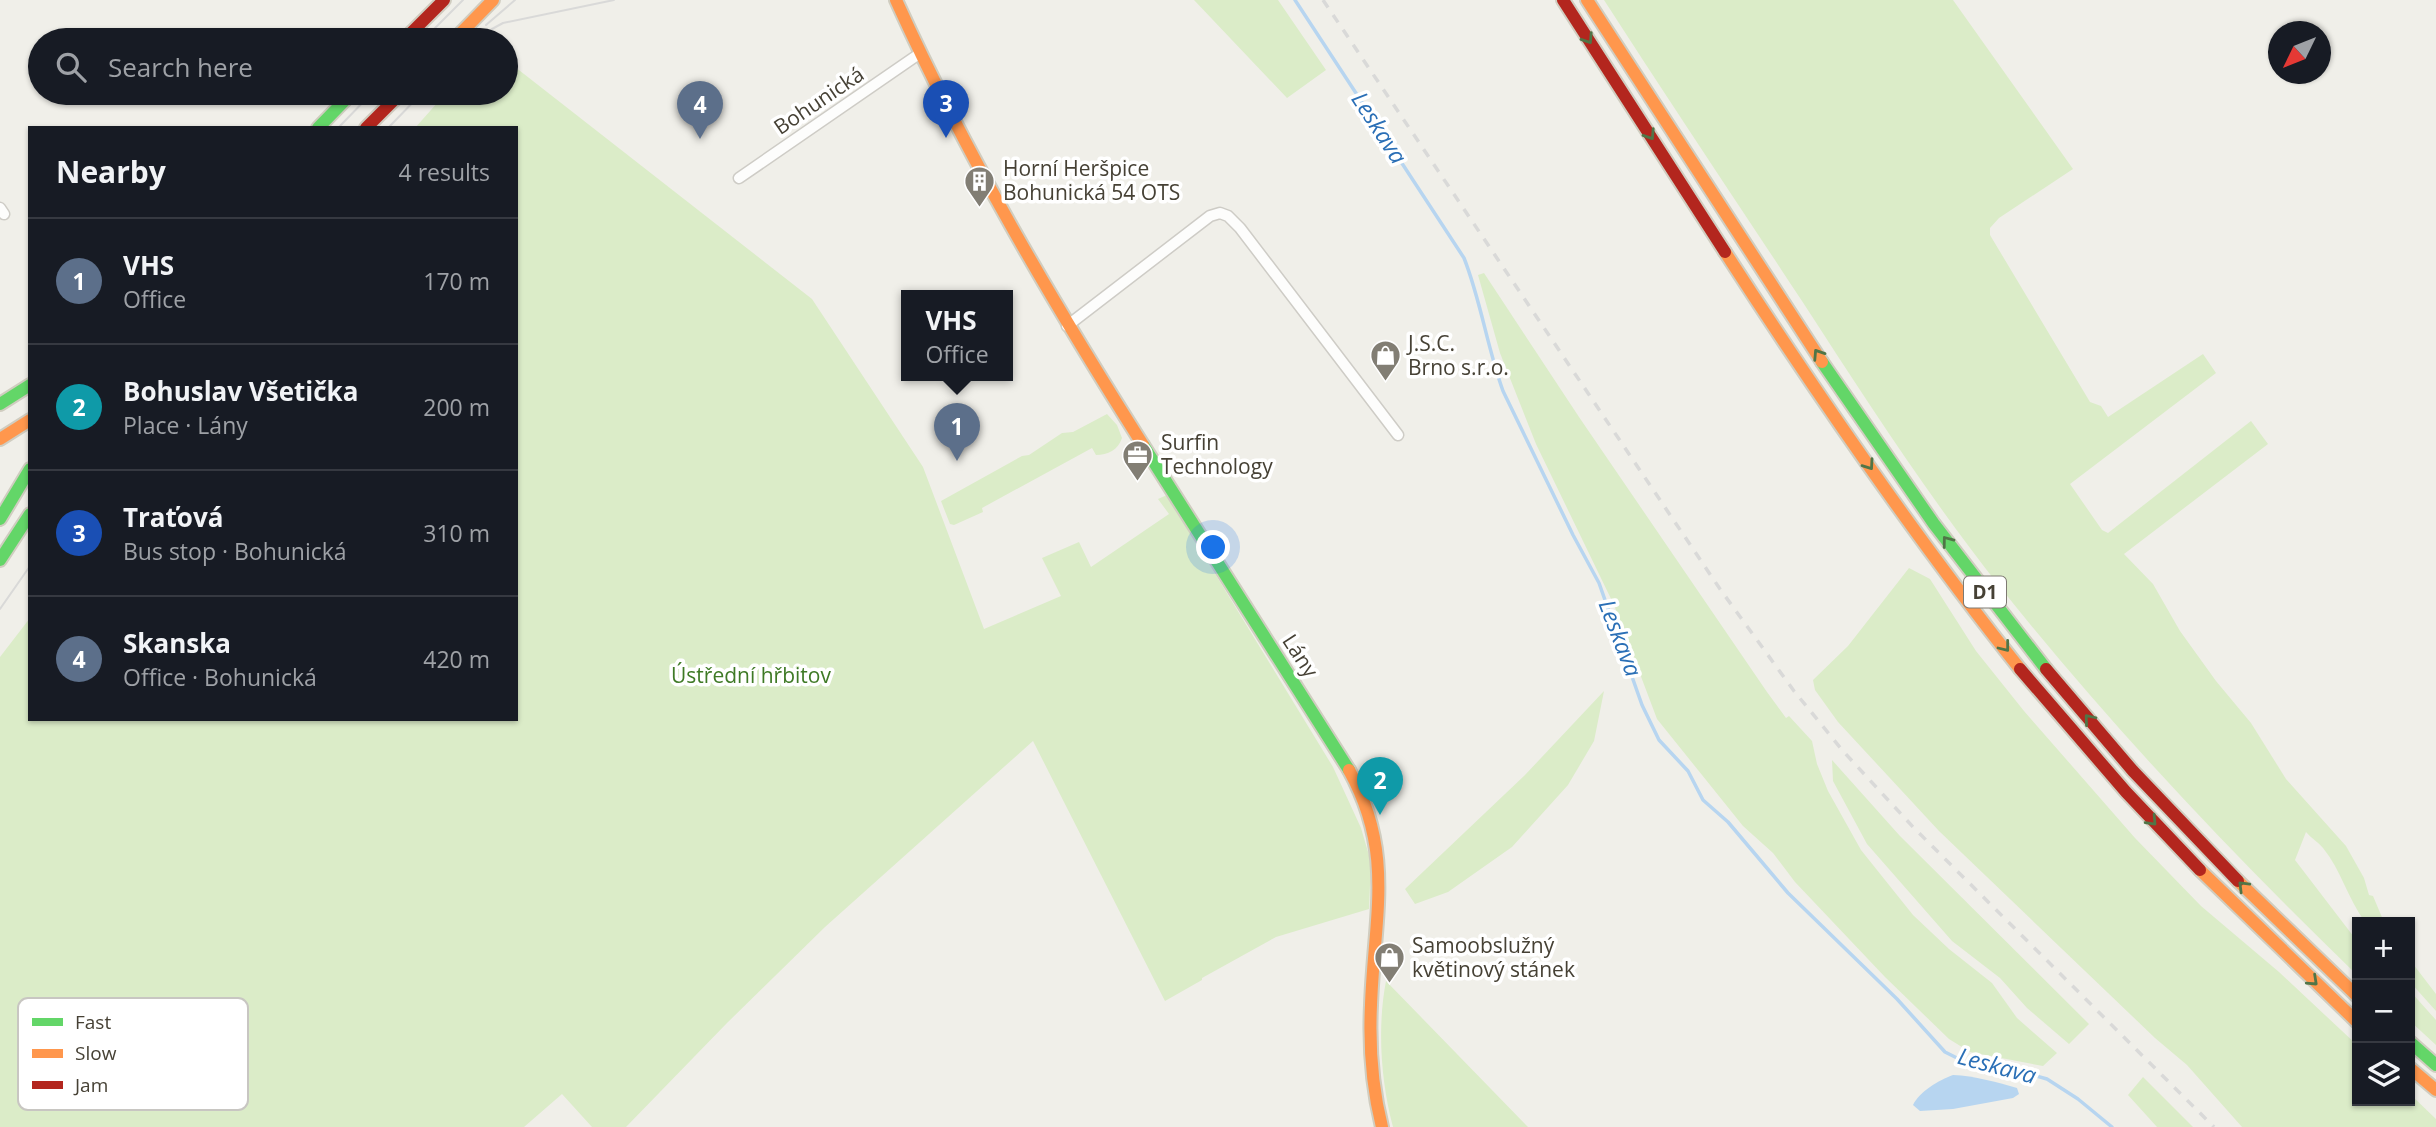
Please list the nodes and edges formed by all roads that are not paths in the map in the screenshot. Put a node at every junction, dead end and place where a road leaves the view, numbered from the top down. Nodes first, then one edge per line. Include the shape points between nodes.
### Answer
1 (444, 0) edge
2 (493, 0) edge
3 (896, 0) edge
4 (1563, 0) edge
5 (1587, 0) edge
6 (416, 28) edge
7 (466, 28) edge
8 (919, 54) junction
9 (340, 105) edge
10 (389, 105) edge
11 (320, 126) edge
12 (368, 126) edge
13 (739, 178) dead end
14 (1067, 326) junction
15 (28, 386) edge
16 (0, 404) edge
17 (28, 421) edge
18 (1398, 435) dead end
19 (0, 439) edge
20 (28, 472) edge
21 (28, 517) edge
22 (0, 519) edge
23 (0, 560) edge
24 (2352, 991) edge
25 (2352, 1017) edge
26 (2411, 1043) edge
27 (2436, 1065) edge
28 (2415, 1072) edge
29 (2436, 1090) edge
30 (1377, 1125) edge

1 - 6 main road
2 - 7 main road
3 - 8 main road
4 -> 25 main road, D1 via 1829,409 1960,591 2156,827
24 -> 5 main road, D1 via 2173,815 1974,578 1842,391
8 - 13 street, Bohunická
8 - 14 main road, Lány via 971,159
9 - 11 main road
10 - 12 main road
14 - 18 street via 1210,216 1220,213 1240,228
14 - 30 main road, Lány via 1333,743 1367,808 1375,830 1379,868 1370,1041
15 - 16 main road
17 - 19 main road
20 - 22 main road
21 - 23 main road
26 - 27 main road
28 - 29 main road

